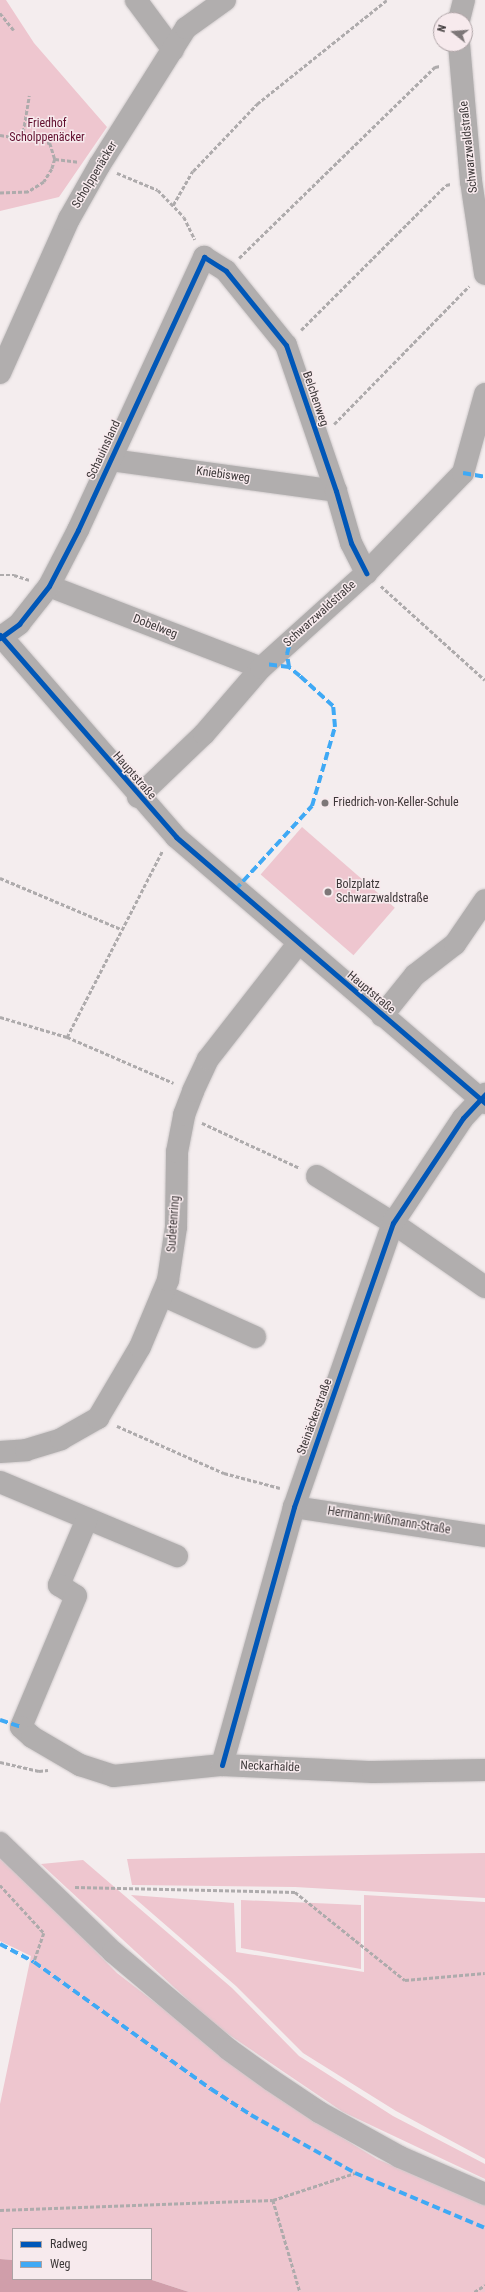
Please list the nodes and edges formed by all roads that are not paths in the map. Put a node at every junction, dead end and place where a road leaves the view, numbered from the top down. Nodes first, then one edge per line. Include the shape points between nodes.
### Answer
1 (136, 0) edge
2 (225, 0) edge
3 (464, 0) edge
4 (461, 12) edge
5 (173, 50) junction
6 (460, 54) edge
7 (204, 257) joint
8 (480, 280) edge
9 (0, 373) edge
10 (485, 394) edge
11 (111, 460) junction
12 (336, 491) junction
13 (366, 573) junction
14 (49, 586) junction
15 (0, 637) edge
16 (261, 668) junction
17 (138, 797) junction
18 (485, 900) edge
19 (298, 944) junction
20 (382, 1016) junction
21 (483, 1099) edge
22 (316, 1176) road end
23 (393, 1224) junction
24 (485, 1286) edge
25 (162, 1295) junction
26 (255, 1337) dead end
27 (0, 1452) edge
28 (0, 1482) edge
29 (296, 1500) junction
30 (87, 1519) junction
31 (485, 1536) edge
32 (177, 1556) dead end
33 (222, 1765) junction
34 (485, 1770) edge
35 (0, 1843) edge
36 (485, 2194) edge

1 - 5 street
2 - 5 street, Scholppenäcker via 186,28
3 - 4 street
5 - 9 street, Scholppenäcker via 99,166 69,219
6 - 8 street, Schwarzwaldstraße
7 - 11 street, Schauinsland
7 - 12 street, Belchenweg via 226,271 286,345
10 - 13 street, Schwarzwaldstraße via 462,473
11 - 12 street, Kniebisweg
11 - 14 street, Schauinsland
12 - 13 street, Belchenweg via 351,544
13 - 16 street, Schwarzwaldstraße
14 - 15 street, Schauinsland via 19,624
14 - 16 street, Dobelweg
15 - 17 street, Hauptstraße
16 - 17 street, Schwarzwaldstraße via 204,734
17 - 19 street, Hauptstraße via 176,837
18 - 20 street via 455,944 415,975
19 - 20 street, Hauptstraße
19 - 25 street, Sudetenring via 208,1059 193,1091 184,1115 177,1152 176,1227 168,1280
20 - 21 street, Hauptstraße
21 - 23 street, Steinäckerstraße via 463,1118
22 - 23 street
23 - 24 street
23 - 29 street, Steinäckerstraße
25 - 26 street
25 - 27 street, Sudetenring via 140,1347 98,1418 61,1438 26,1450
28 - 30 street
29 - 31 street, Hermann-Wißmann-Straße
29 - 33 street, Steinäckerstraße
30 - 32 street
30 - 33 street, Neckarhalde via 59,1585 76,1596 21,1727 32,1737 80,1765 113,1776
33 - 34 street, Neckarhalde via 372,1772
35 - 36 main road via 42,1887 119,1957 228,2048 271,2080 319,2112 400,2157

